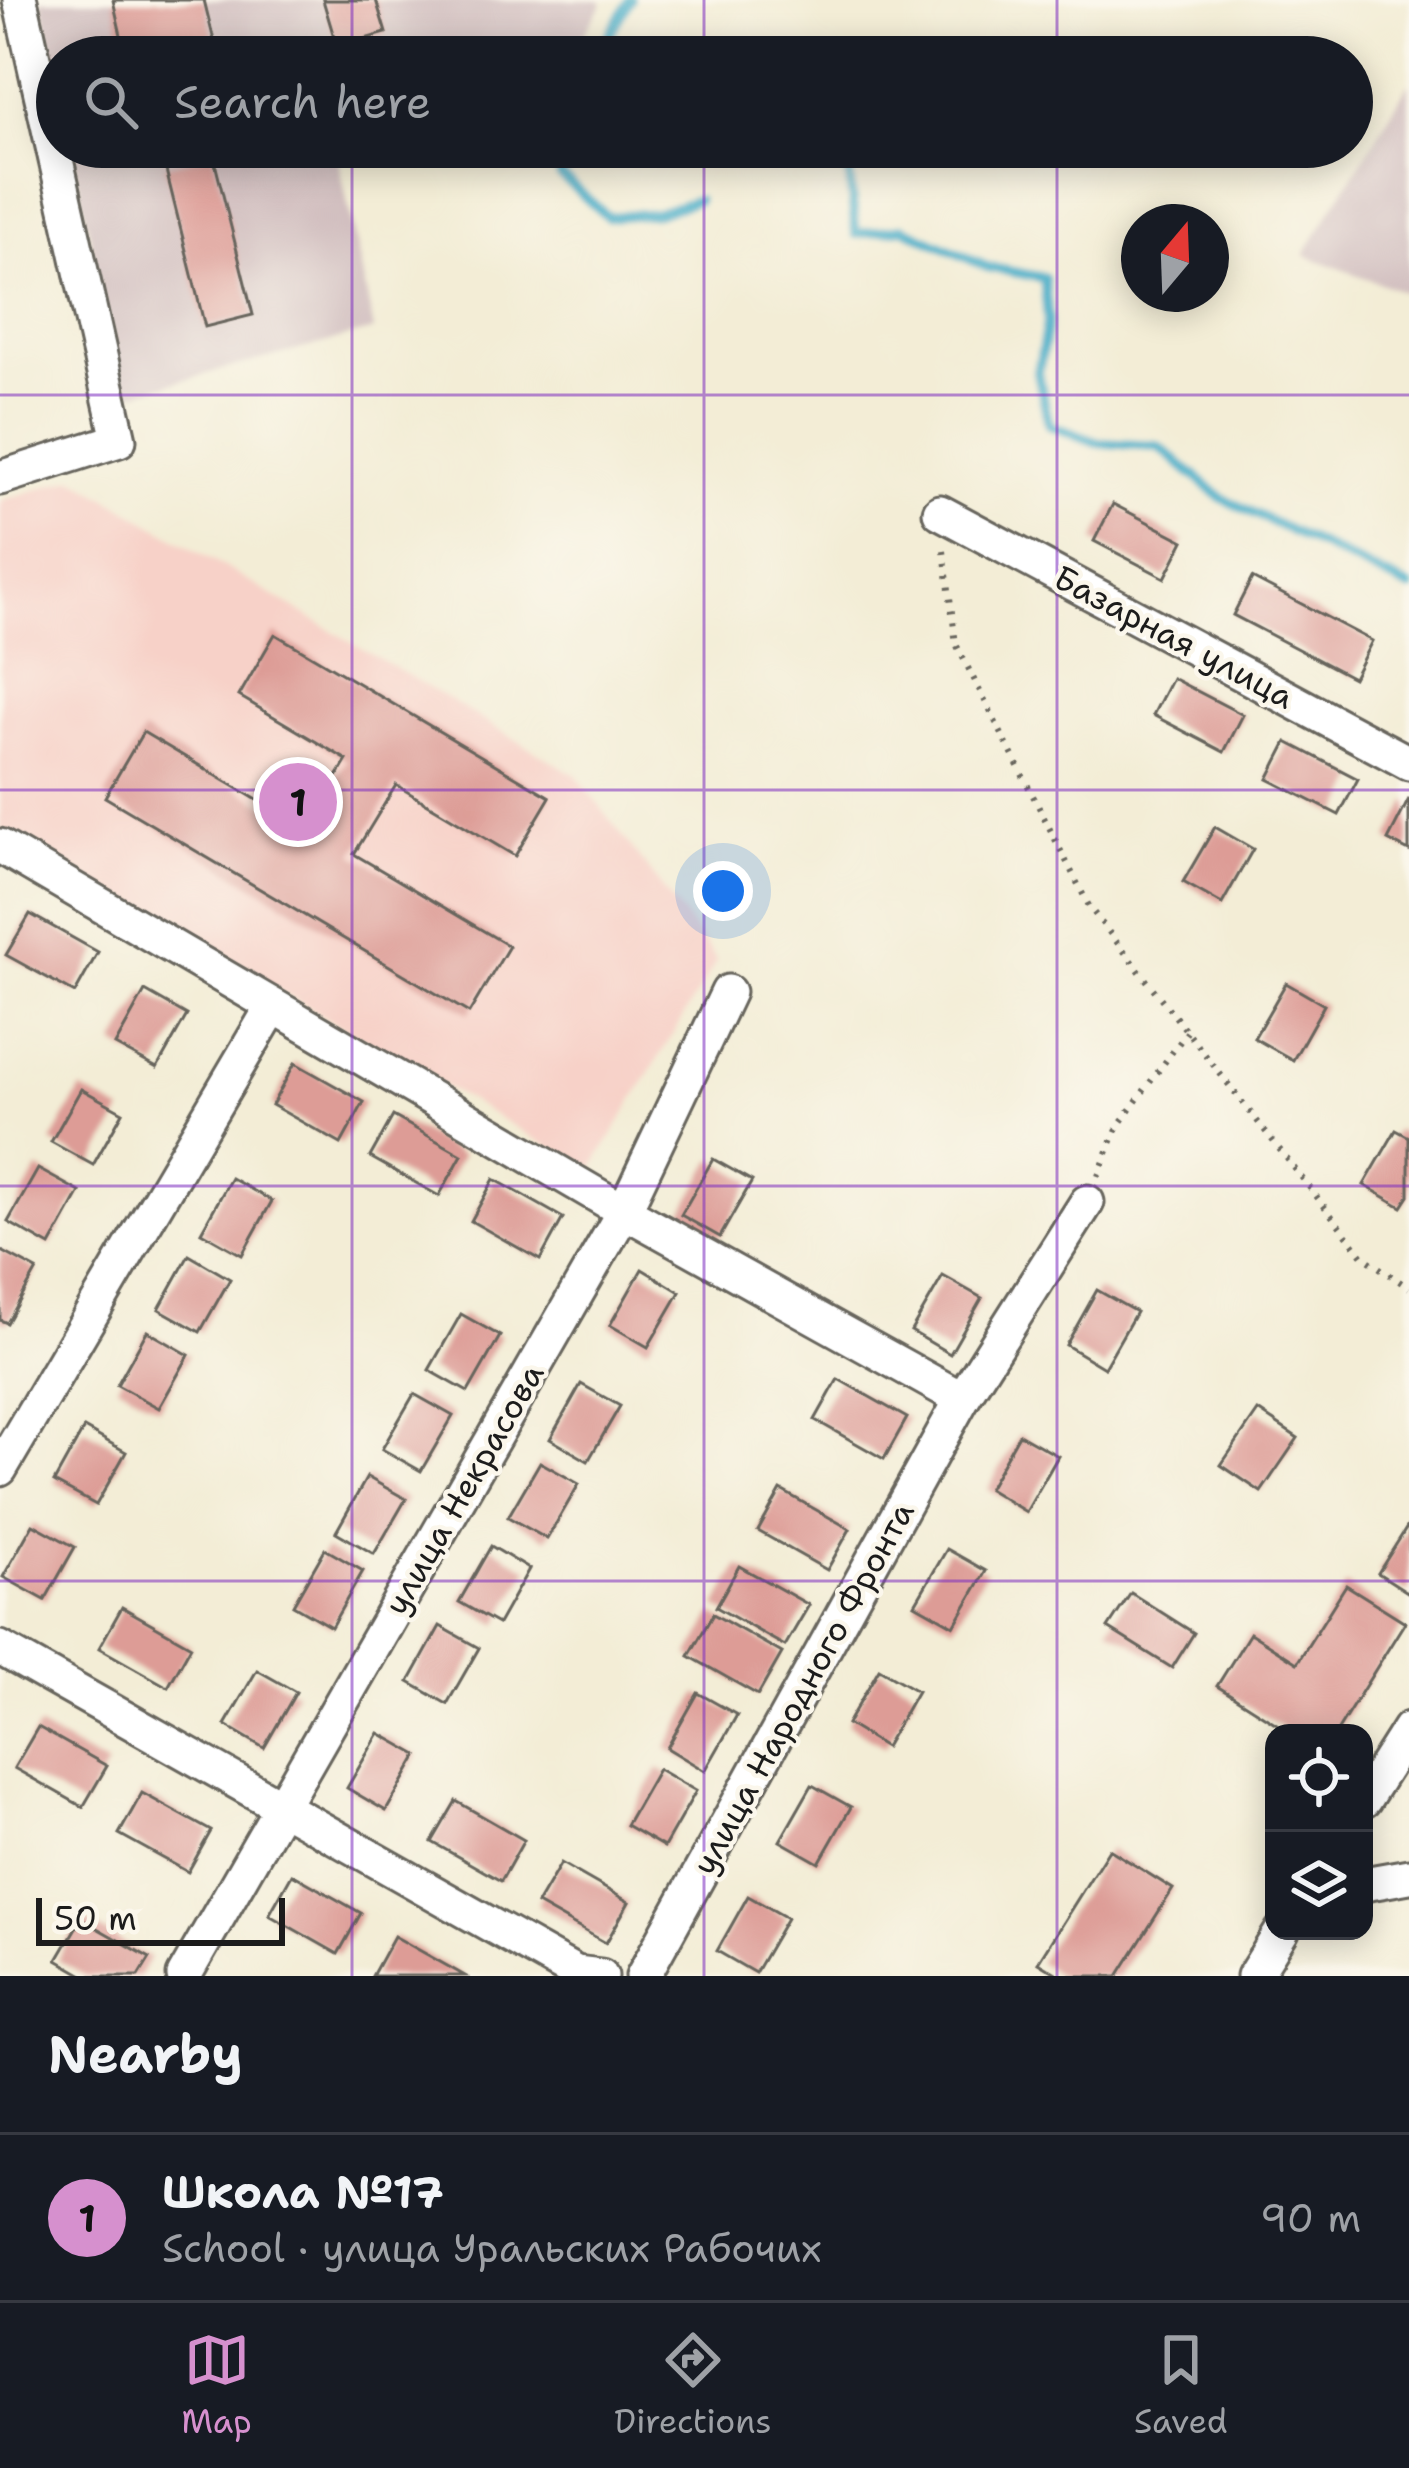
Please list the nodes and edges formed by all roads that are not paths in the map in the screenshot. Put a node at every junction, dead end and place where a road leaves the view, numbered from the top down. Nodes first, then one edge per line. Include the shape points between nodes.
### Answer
1 (20, 0) edge
2 (36, 71) edge
3 (58, 168) edge
4 (0, 478) edge
5 (940, 512) road end
6 (1409, 763) edge
7 (0, 846) edge
8 (728, 992) dead end
9 (273, 1006) junction
10 (1088, 1202) road end
11 (624, 1211) junction
12 (962, 1399) junction
13 (0, 1469) edge
14 (0, 1648) edge
15 (1409, 1729) edge
16 (1373, 1786) edge
17 (280, 1808) junction
18 (1409, 1876) edge
19 (1373, 1882) edge
20 (1276, 1940) edge
21 (184, 1976) edge
22 (601, 1976) edge
23 (644, 1976) edge
24 (1254, 1976) edge

1 - 2 street
3 - 4 street via 119,440
5 - 6 street, Базарная улица
7 - 9 street
8 - 11 street, улица Некрасова
9 - 11 street
9 - 13 street
10 - 12 street, улица Народного Фронта
11 - 12 street
11 - 17 street, улица Некрасова
12 - 23 street, улица Народного Фронта
14 - 17 street
15 - 16 street
17 - 21 street, улица Некрасова
17 - 22 street via 576,1973
18 - 19 street
20 - 24 street

